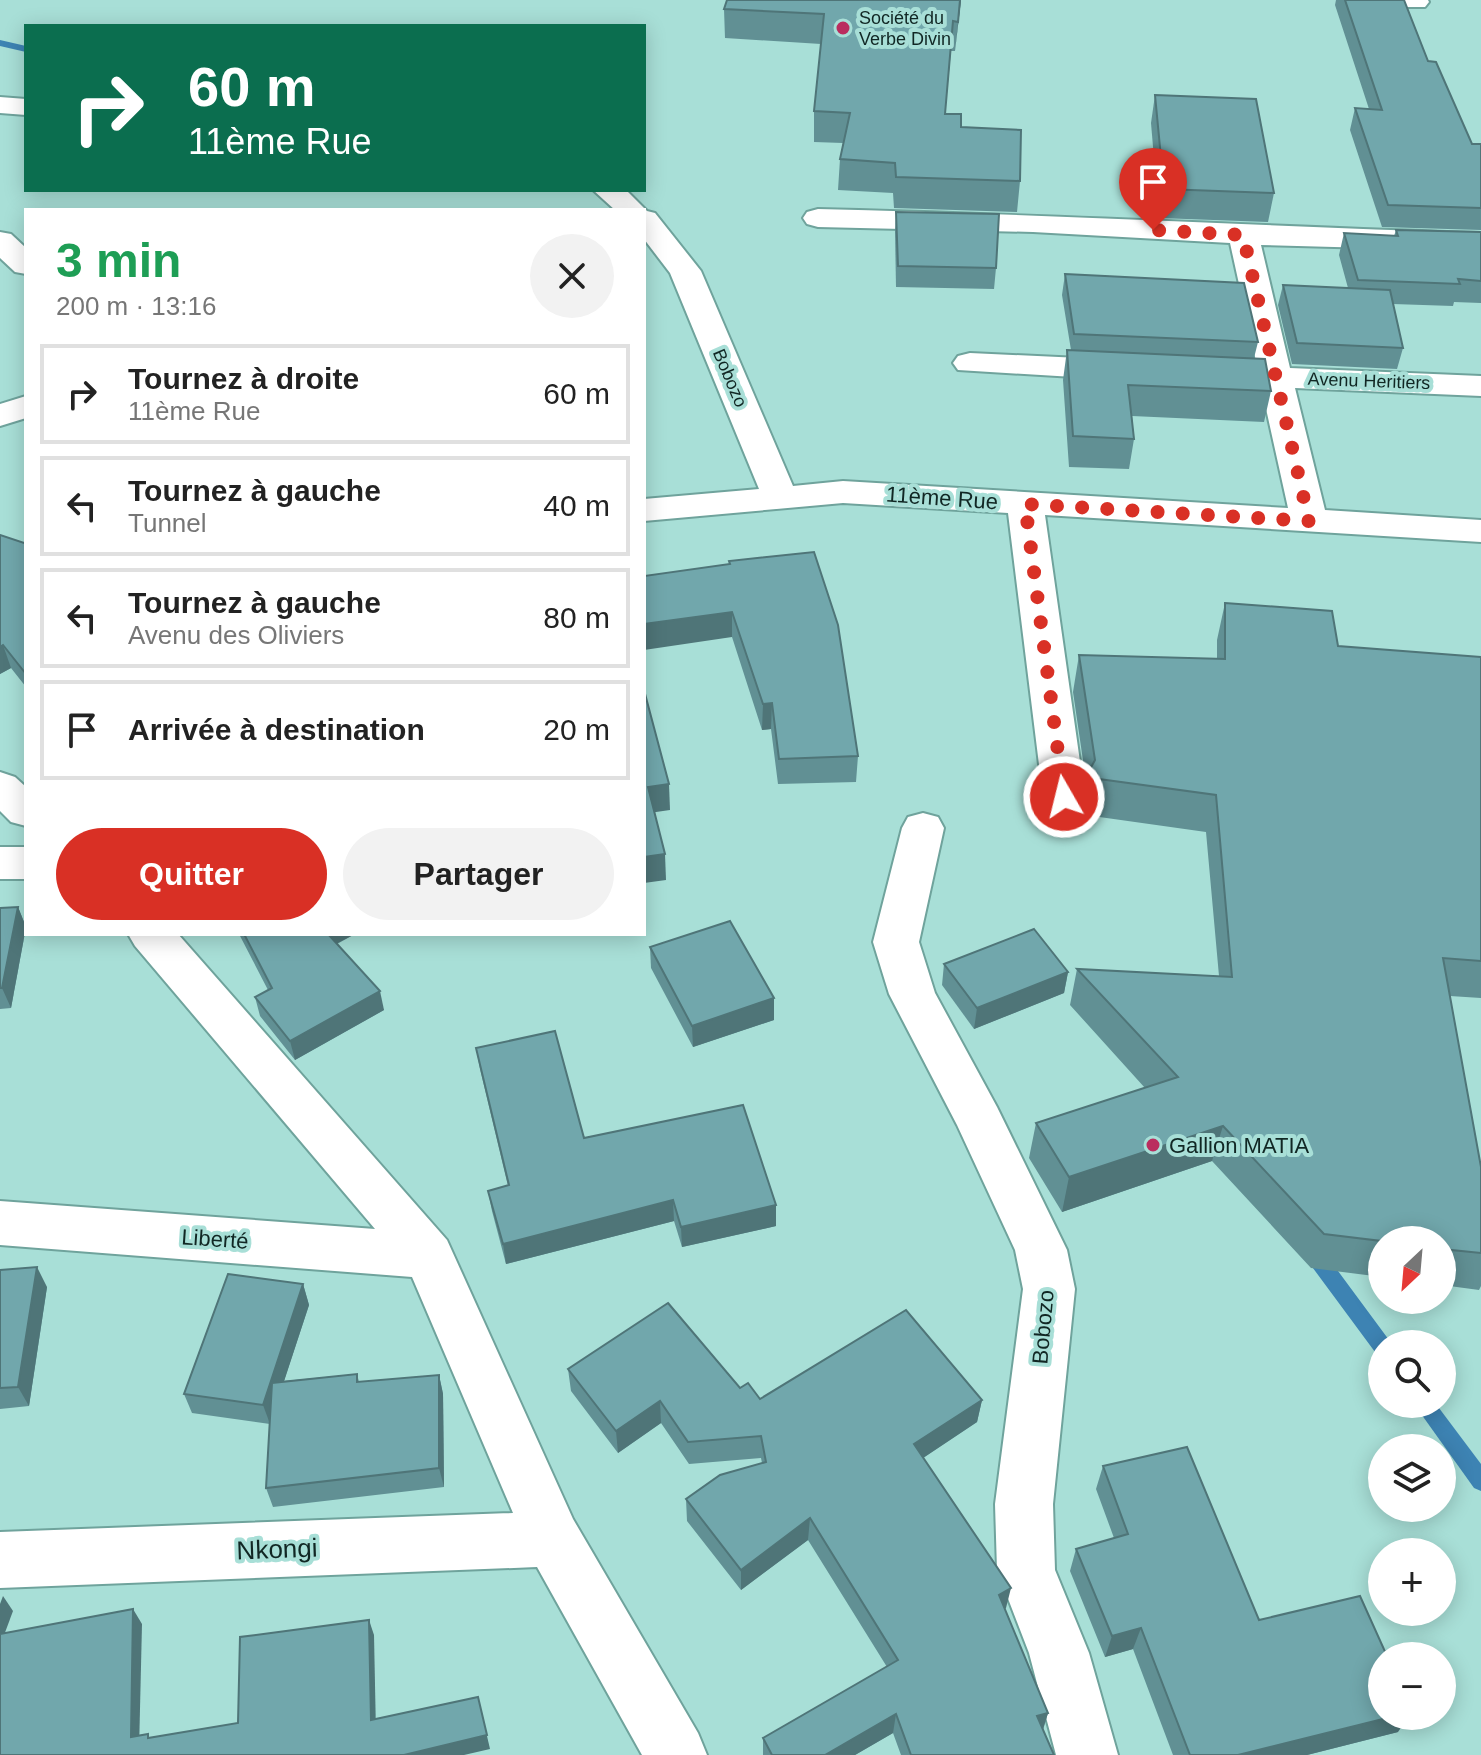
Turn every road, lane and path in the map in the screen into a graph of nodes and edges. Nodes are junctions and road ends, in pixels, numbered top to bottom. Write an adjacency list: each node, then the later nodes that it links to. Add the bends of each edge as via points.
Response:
1 (0, 105): 2 (street)
2 (24, 107)
3 (610, 192): 4 (street)
4 (630, 208)
5 (818, 218): 7 (street)
6 (646, 221): 10 (street, Bobozo)
7 (1243, 235): 9 (street); 14 (street)
8 (0, 241): 11 (street)
9 (1481, 242)
10 (678, 260): 12 (street); 18 (street, Bobozo)
11 (24, 263)
12 (646, 265)
13 (970, 363): 14 (street, Avenu Heritiers)
14 (1276, 378): 15 (street, Avenu Heritiers); 21 (street)
15 (1481, 386)
16 (24, 407): 17 (street)
17 (0, 416)
18 (780, 497): 19 (street, 11ème Rue, via 843,492); 20 (street, 11ème Rue)
19 (1025, 504): 21 (street, 11ème Rue); 24 (street)
20 (646, 510)
21 (1309, 521): 22 (street, 11ème Rue)
22 (1481, 531)
23 (0, 787): 25 (street)
24 (1064, 797)
25 (24, 809)
26 (923, 828): 35 (street, Bobozo, via 896,942 912,994 1041,1250 1049,1289 1024,1504 1026,1570 1059,1653)
27 (0, 863): 28 (street)
28 (24, 863)
29 (153, 936): 31 (street)
30 (0, 1223): 31 (street, Liberté)
31 (429, 1256): 32 (street)
32 (553, 1539): 33 (street, Nkongi); 34 (street)
33 (0, 1560)
34 (676, 1755)
35 (1087, 1755)

